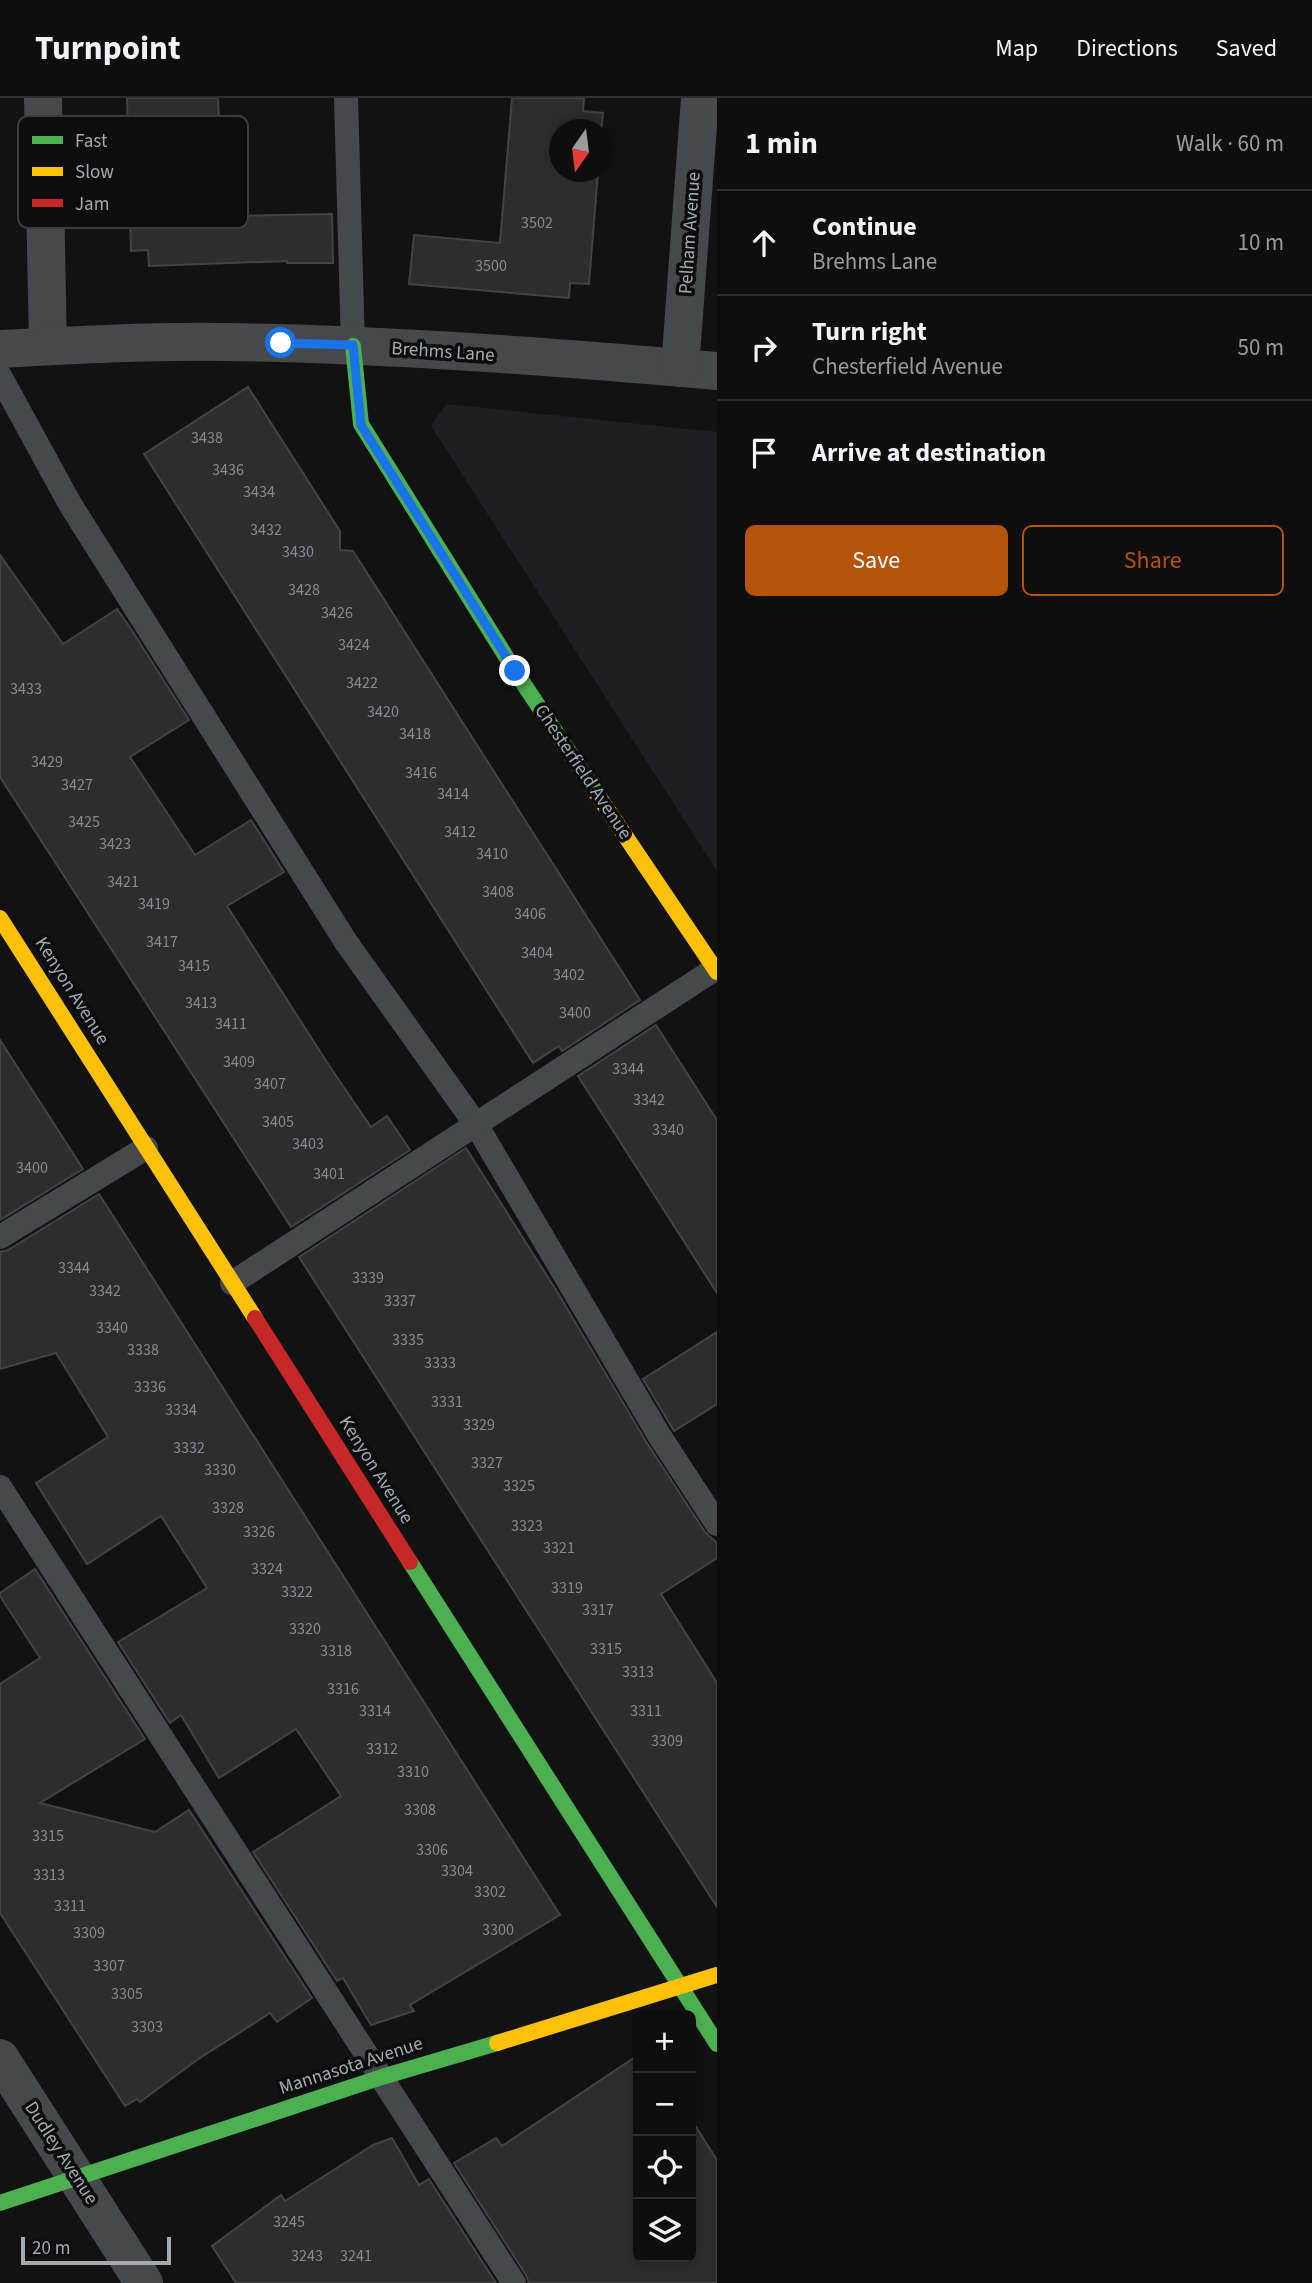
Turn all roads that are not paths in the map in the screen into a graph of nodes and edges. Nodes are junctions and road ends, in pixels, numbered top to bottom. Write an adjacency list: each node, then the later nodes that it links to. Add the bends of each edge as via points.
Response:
1 (43, 98): 4 (street)
2 (346, 98): 6 (lane)
3 (700, 98): 9 (street, Pelham Avenue)
4 (43, 116)
5 (46, 228): 7 (street)
6 (353, 345): 7 (street, Brehms Lane); 9 (street, Brehms Lane); 12 (street, Chesterfield Avenue, via 361,425 515,671)
7 (48, 346): 8 (street, Brehms Lane)
8 (0, 349)
9 (699, 370)
10 (0, 376): 13 (lane, via 70,504 346,942)
11 (0, 918): 14 (street, Kenyon Avenue)
12 (716, 970): 13 (lane)
13 (477, 1126): 16 (lane); 18 (lane, via 659,1435)
14 (146, 1148): 15 (lane); 16 (street, Kenyon Avenue)
15 (0, 1237)
16 (232, 1283): 20 (street, Kenyon Avenue)
17 (0, 1487): 23 (lane)
18 (717, 1524)
19 (717, 1975): 20 (street, Mannasota Avenue)
20 (680, 1988): 21 (street, Kenyon Avenue); 23 (street, Mannasota Avenue)
21 (717, 2044)
22 (0, 2059): 24 (street, Dudley Avenue)
23 (382, 2077): 24 (street, Mannasota Avenue); 27 (lane)
24 (78, 2178): 25 (street, Mannasota Avenue); 26 (street, Dudley Avenue)
25 (0, 2203)
26 (144, 2283)
27 (514, 2283)

